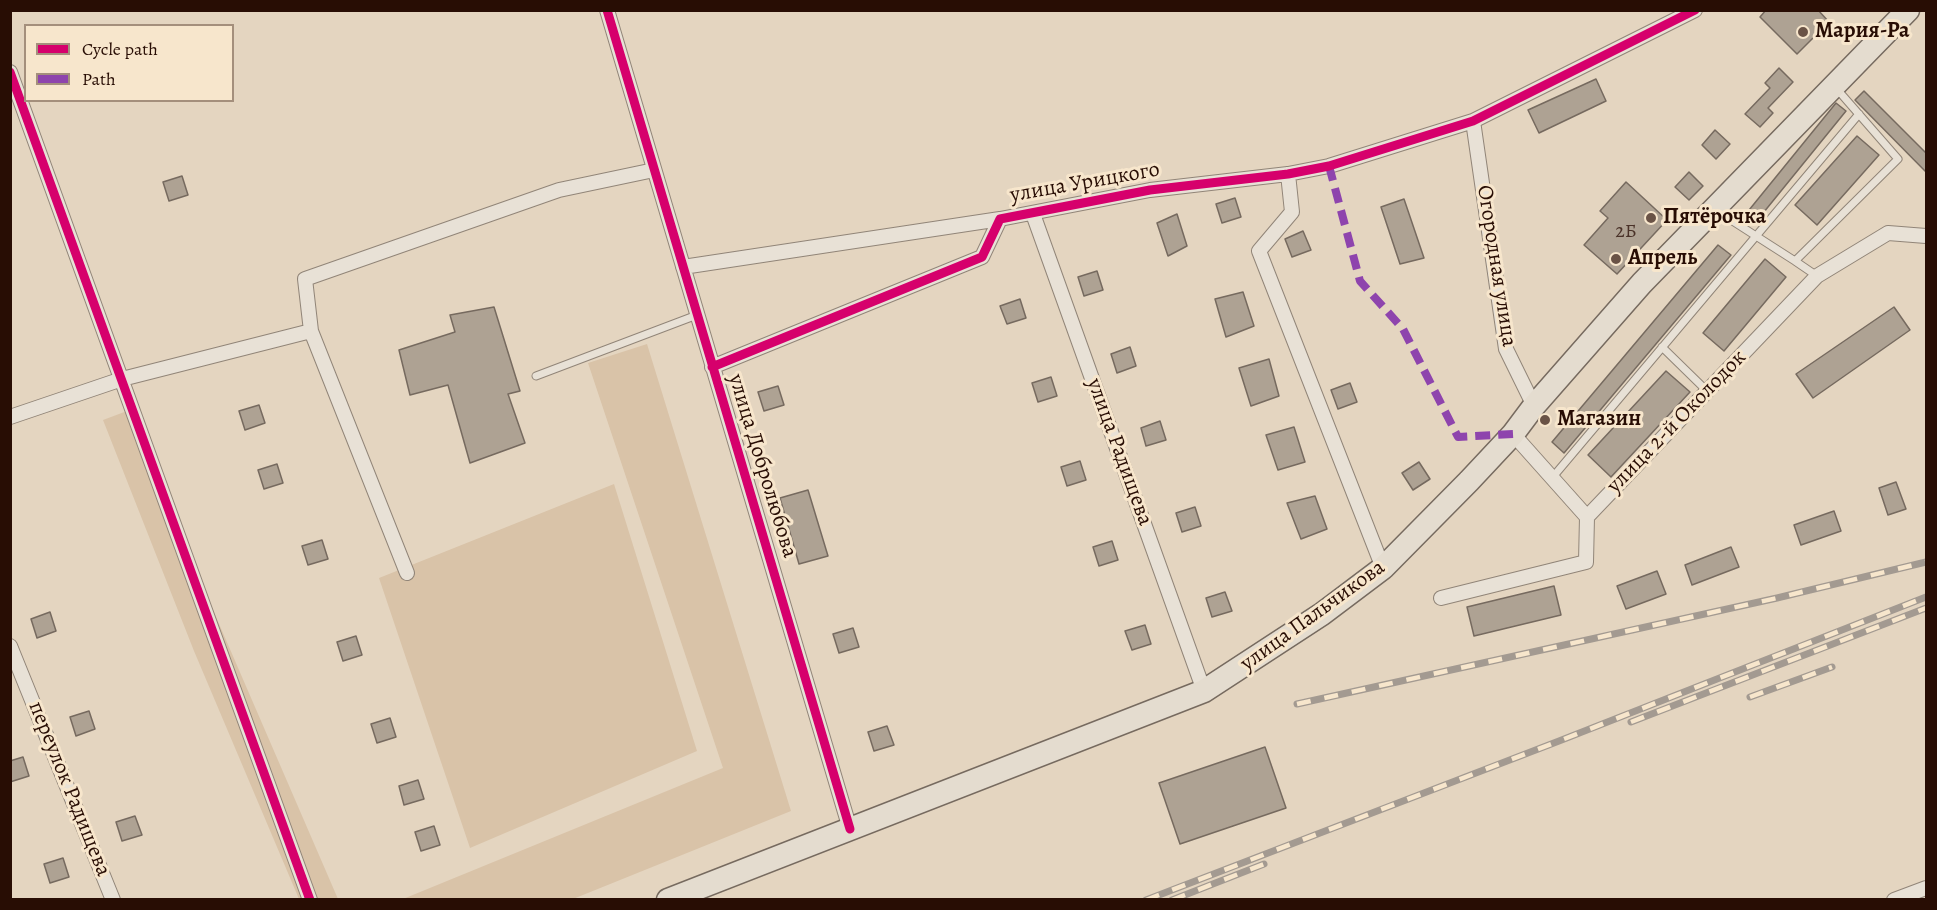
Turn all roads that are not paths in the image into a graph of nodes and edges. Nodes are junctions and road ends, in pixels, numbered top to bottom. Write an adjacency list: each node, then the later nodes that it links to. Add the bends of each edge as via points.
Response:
1 (607, 10): 8 (street, улица Добролюбова)
2 (1695, 10): 7 (street, улица Урицкого)
3 (1896, 15): 5 (main road, улица Пальчикова)
4 (10, 72): 23 (street)
5 (1834, 86): 6 (lane); 10 (main road, улица Пальчикова)
6 (1859, 114): 14 (lane); 15 (lane, via 1898,159)
7 (1473, 121): 9 (street, улица Урицкого, via 1329,166); 25 (street, Огородная улица, via 1506,349)
8 (654, 170): 16 (street, улица Добролюбова); 19 (street, via 559,190 305,279)
9 (1288, 174): 11 (street, улица Урицкого, via 1150,190); 30 (street, via 1292,212 1259,251)
10 (1714, 209): 14 (lane); 25 (main road, улица Пальчикова)
11 (1033, 214): 12 (street, улица Урицкого); 34 (street, улица Радищева)
12 (1000, 219): 16 (street); 21 (street, улица Урицкого, via 982,257)
13 (1926, 235): 17 (street, улица 2-й Околодок, via 1888,233)
14 (1756, 236): 15 (lane); 20 (lane)
15 (1795, 261): 17 (lane)
16 (683, 267): 18 (street, улица Добролюбова)
17 (1817, 276): 24 (street, улица 2-й Околодок)
18 (697, 315): 21 (street, улица Добролюбова); 22 (lane)
19 (311, 331): 23 (street); 31 (street)
20 (1662, 347): 24 (lane); 28 (lane)
21 (712, 367): 35 (street, улица Добролюбова)
22 (536, 376)
23 (122, 379): 26 (street); 38 (street)
24 (1707, 390): 29 (street, улица 2-й Околодок)
25 (1534, 406): 27 (main road, улица Пальчикова)
26 (10, 417)
27 (1513, 434): 28 (street); 30 (main road, улица Пальчикова)
28 (1552, 478): 29 (street)
29 (1587, 517): 32 (street, via 1586,562)
30 (1383, 568): 34 (main road, улица Пальчикова, via 1322,614)
31 (407, 573)
32 (1441, 598)
33 (10, 646): 37 (street, переулок Радищева)
34 (1204, 691): 35 (main road, улица Пальчикова)
35 (850, 829): 39 (main road, улица Пальчикова)
36 (1926, 888): 40 (street)
37 (113, 900)
38 (310, 900)
39 (668, 900)
40 (1894, 900)

